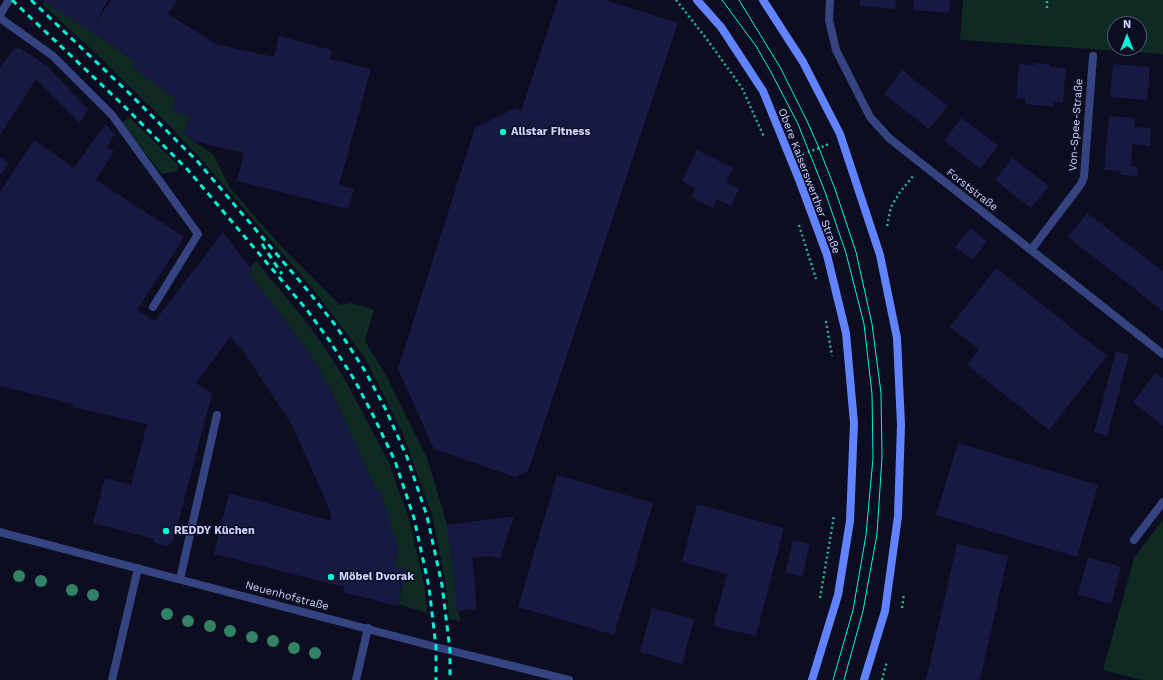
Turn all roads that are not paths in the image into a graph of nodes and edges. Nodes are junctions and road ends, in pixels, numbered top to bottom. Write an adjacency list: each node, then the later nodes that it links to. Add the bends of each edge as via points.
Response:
1 (9, 0): 5 (street)
2 (698, 0): 21 (street, Obere Kaiserswerther Straße, via 720,27 763,91 827,255 846,333 854,423 849,529 838,595)
3 (763, 0): 22 (street, via 803,62 840,134 880,255 897,338 901,425 898,516 885,611)
4 (830, 0): 8 (street, Forststraße, via 829,20 836,50 870,117 889,138)
5 (0, 15)
6 (0, 18): 9 (street, via 53,56 112,115 198,234)
7 (1093, 56): 8 (street, Von-Spee-Straße, via 1084,177)
8 (1031, 250): 10 (street, Forststraße)
9 (153, 307)
10 (1163, 354)
11 (217, 415): 16 (street)
12 (1163, 502): 14 (street)
13 (0, 532): 15 (street, Neuenhofstraße)
14 (1134, 540)
15 (138, 568): 16 (street, Neuenhofstraße); 18 (street)
16 (180, 579): 17 (street, Neuenhofstraße)
17 (368, 628): 19 (street); 20 (street, Neuenhofstraße)
18 (111, 680)
19 (356, 680)
20 (569, 680)
21 (812, 680)
22 (864, 680)

